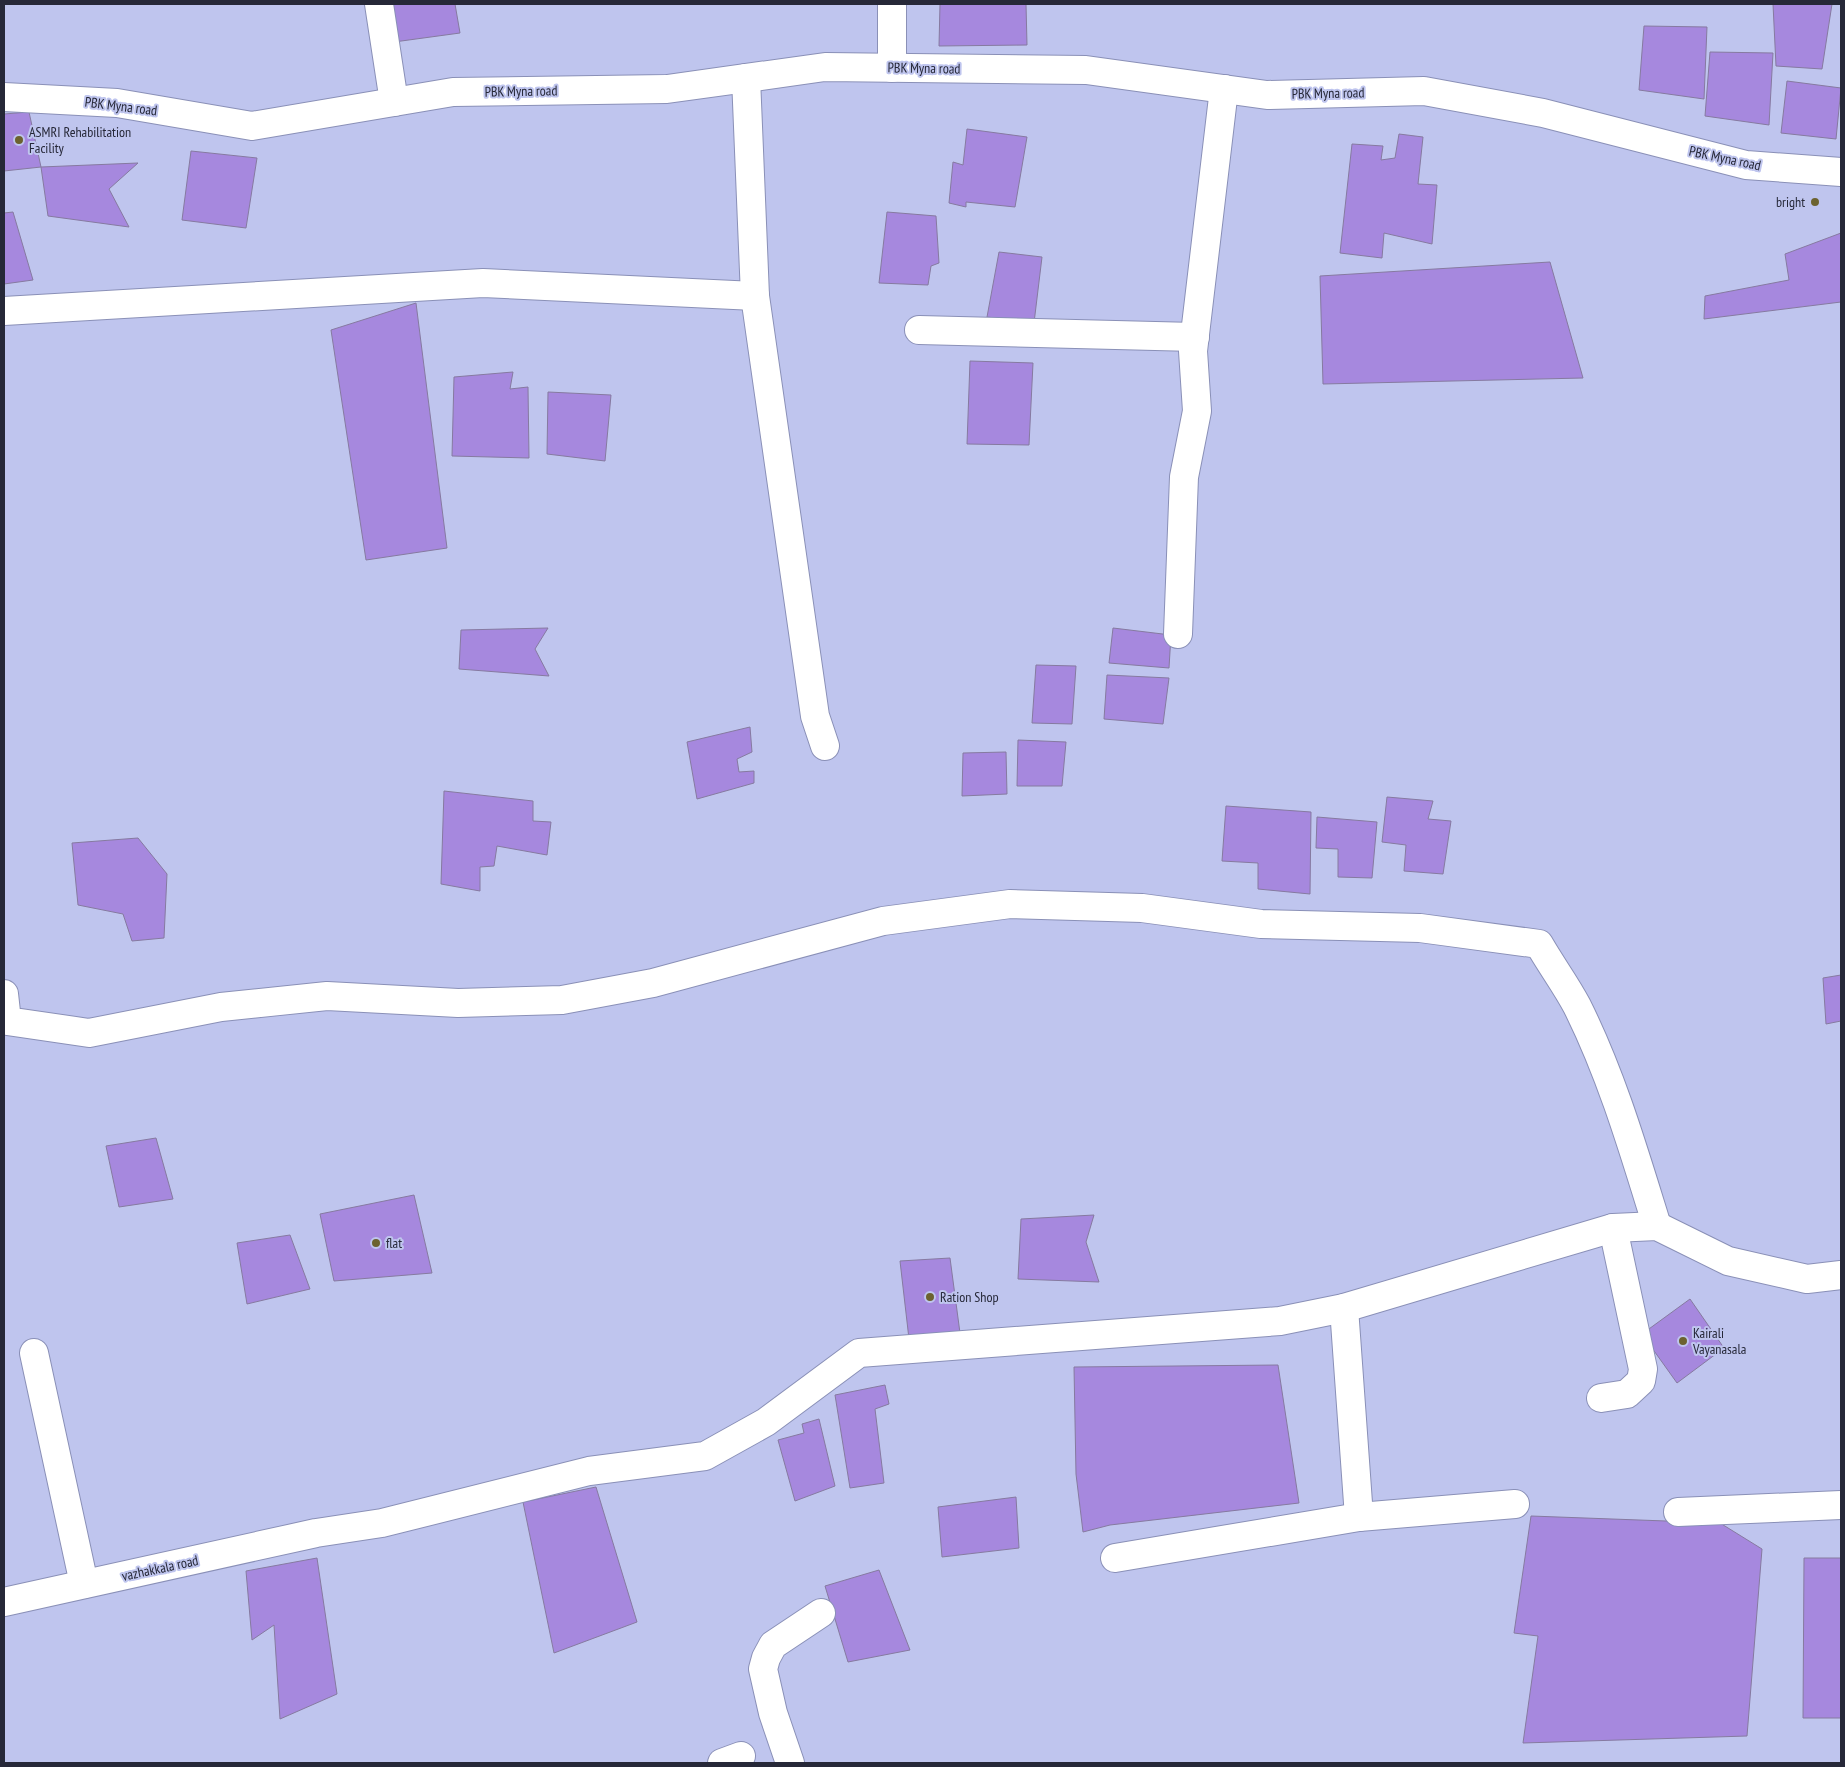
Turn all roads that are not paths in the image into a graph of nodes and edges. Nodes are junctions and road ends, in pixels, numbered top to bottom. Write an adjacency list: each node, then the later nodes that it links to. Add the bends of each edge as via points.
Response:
1 (379, 4): 7 (street)
2 (892, 4): 3 (street)
3 (892, 68): 4 (street, PBK Myna road, via 825,67); 5 (street, PBK Myna road, via 1086,70)
4 (746, 78): 7 (street, PBK Myna road, via 667,89 453,92); 9 (street)
5 (1224, 88): 8 (street, PBK Myna road, via 1267,95 1424,91 1543,113 1746,165); 12 (street)
6 (4, 97): 7 (street, PBK Myna road, via 117,103 252,126)
7 (394, 102)
8 (1841, 172)
9 (754, 296): 10 (street, via 483,283); 14 (street, via 816,716)
10 (4, 311)
11 (919, 330): 12 (street)
12 (1195, 337): 13 (street, via 1197,411 1184,477)
13 (1178, 634)
14 (825, 746)
15 (4, 994): 16 (street, via 7,1021 88,1033 221,1007 327,996 458,1003 562,1000 653,983 883,921 1010,904 1142,908 1261,924 1420,928 1539,944 1577,1006 1605,1070)
16 (1657, 1226): 17 (street, vazhakkala road); 18 (street, via 1728,1261 1807,1279)
17 (1613, 1228): 19 (street, vazhakkala road); 21 (street, via 1643,1369 1642,1381 1627,1394)
18 (1841, 1275)
19 (1344, 1308): 25 (street); 27 (street, vazhakkala road, via 1280,1321 859,1353 766,1422 705,1456 589,1471 382,1523 316,1533)
20 (34, 1353): 27 (street)
21 (1601, 1398)
22 (1515, 1504): 25 (street)
23 (1841, 1505): 24 (street)
24 (1678, 1512)
25 (1359, 1517): 26 (street)
26 (1115, 1558)
27 (84, 1584): 28 (street, vazhakkala road)
28 (4, 1602)
29 (821, 1613): 30 (street, via 774,1645 763,1669 773,1713)
30 (790, 1763)

